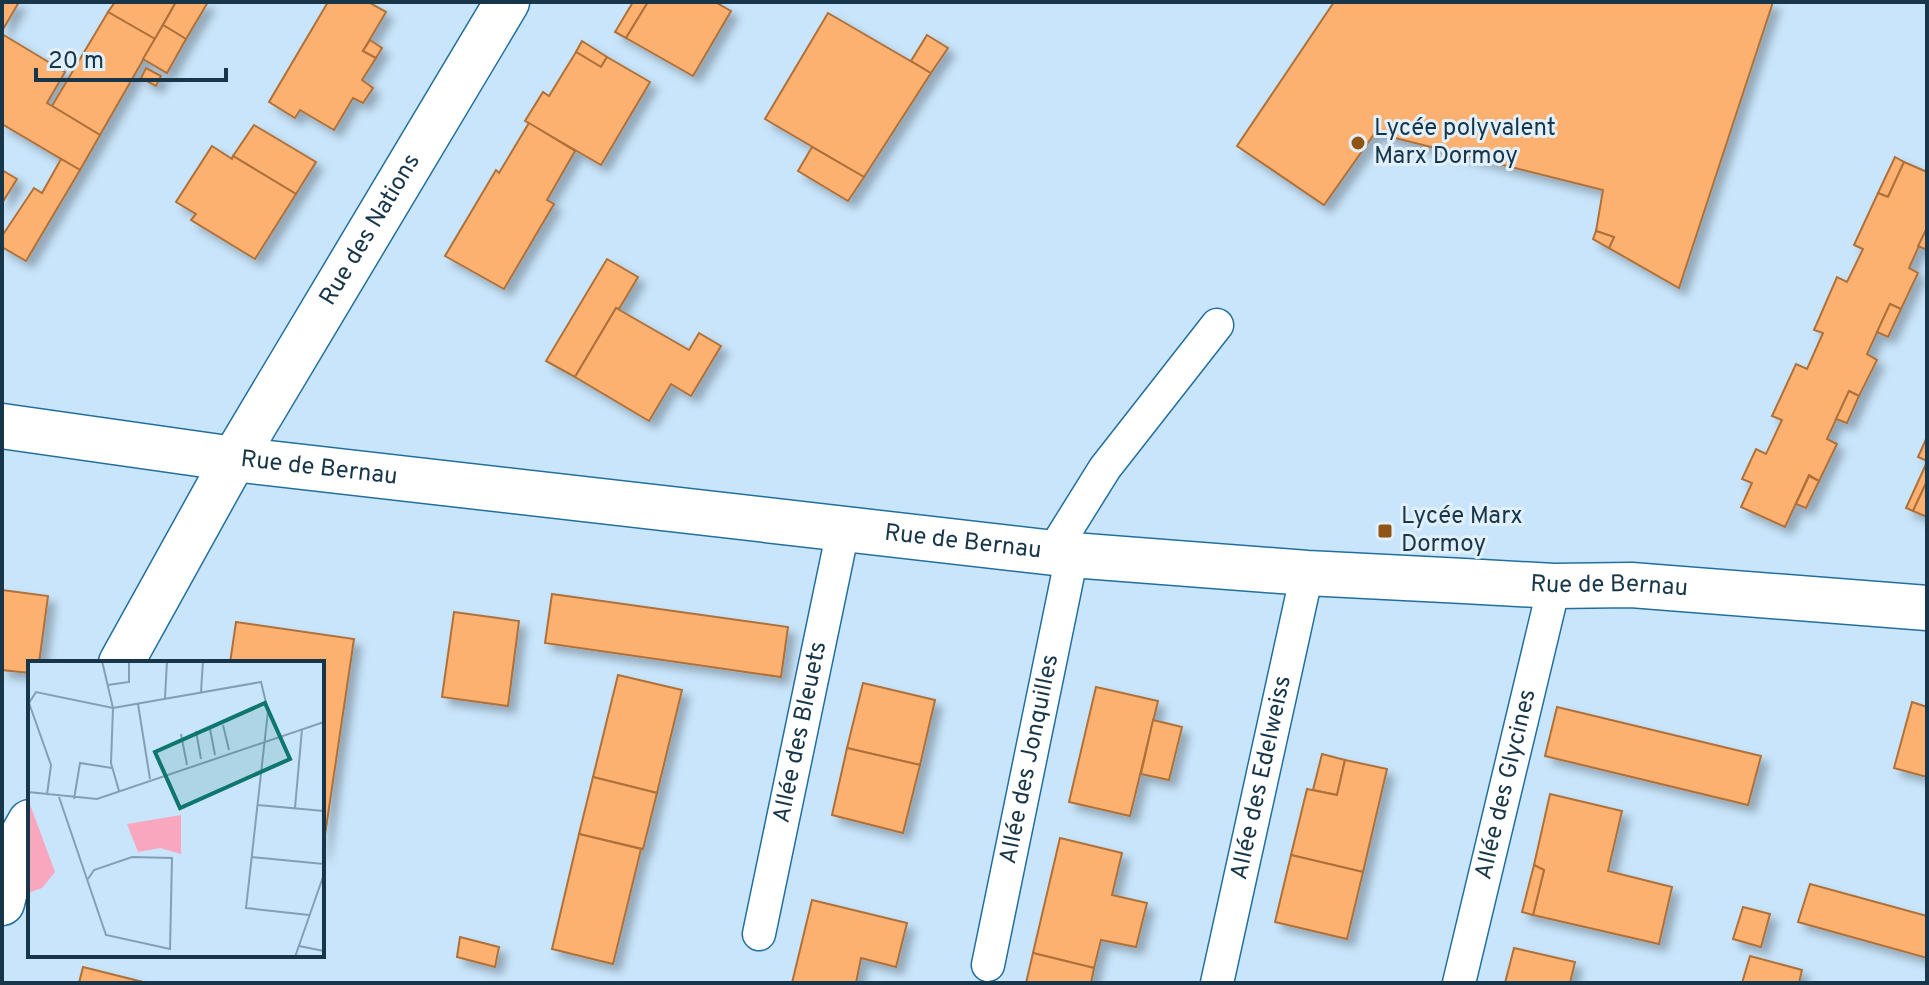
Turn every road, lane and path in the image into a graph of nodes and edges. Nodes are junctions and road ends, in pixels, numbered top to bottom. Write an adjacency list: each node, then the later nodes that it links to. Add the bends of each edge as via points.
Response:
1 (507, 2): 4 (street, Rue des Nations)
2 (1217, 325): 6 (lane, via 1105,468)
3 (2, 426): 4 (street, Rue de Bernau)
4 (234, 459): 5 (street, Rue de Bernau); 10 (street, Rue des Nations)
5 (843, 530): 6 (street, Rue de Bernau); 13 (lane, Allée des Bleuets)
6 (1062, 554): 7 (street, Rue de Bernau); 14 (lane, Allée des Jonquilles)
7 (1307, 573): 8 (street, Rue de Bernau); 15 (lane, Allée des Edelweiss)
8 (1554, 586): 9 (street, Rue de Bernau, via 1631,585); 16 (lane, Allée des Glycines)
9 (1927, 608)
10 (122, 661)
11 (28, 826): 12 (street, via 16,847)
12 (2, 903)
13 (759, 934)
14 (988, 965)
15 (1217, 983)
16 (1459, 983)

